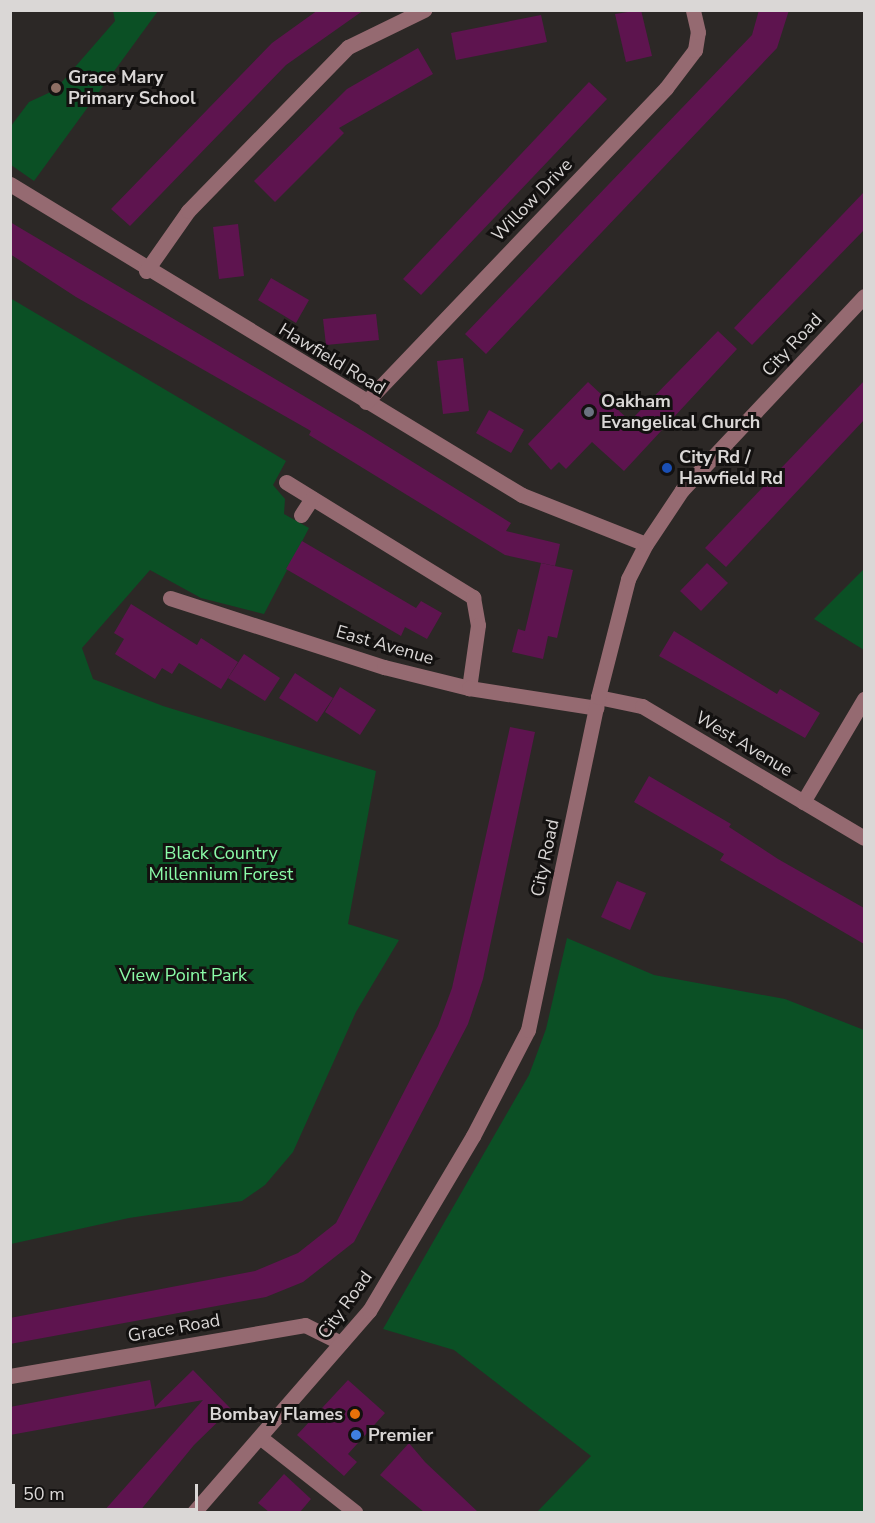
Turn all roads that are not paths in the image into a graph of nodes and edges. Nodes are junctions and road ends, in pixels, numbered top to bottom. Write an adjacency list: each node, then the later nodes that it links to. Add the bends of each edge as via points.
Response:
1 (424, 10): 4 (street, via 348,46 188,211)
2 (693, 10): 6 (street, Willow Drive, via 698,32 695,50 666,88)
3 (10, 184): 4 (street, Hawfield Road)
4 (146, 271): 6 (street, Hawfield Road)
5 (864, 296): 10 (street, City Road, via 682,490)
6 (366, 402): 10 (street, Hawfield Road, via 522,495)
7 (286, 482): 8 (street)
8 (312, 498): 9 (street); 12 (street, via 473,597 478,625)
9 (301, 515)
10 (645, 544): 14 (street, City Road, via 628,579)
11 (170, 598): 12 (street, East Avenue, via 384,667)
12 (470, 688): 14 (street, East Avenue)
13 (864, 699): 15 (street)
14 (597, 703): 15 (street, West Avenue, via 642,706); 17 (street, City Road, via 528,1030 473,1136 369,1311)
15 (803, 802): 16 (street, West Avenue)
16 (864, 838)
17 (341, 1343): 18 (street, Grace Road, via 306,1325); 19 (street, City Road)
18 (10, 1376)
19 (261, 1438): 20 (street, City Road); 21 (street)
20 (194, 1512)
21 (355, 1512)

